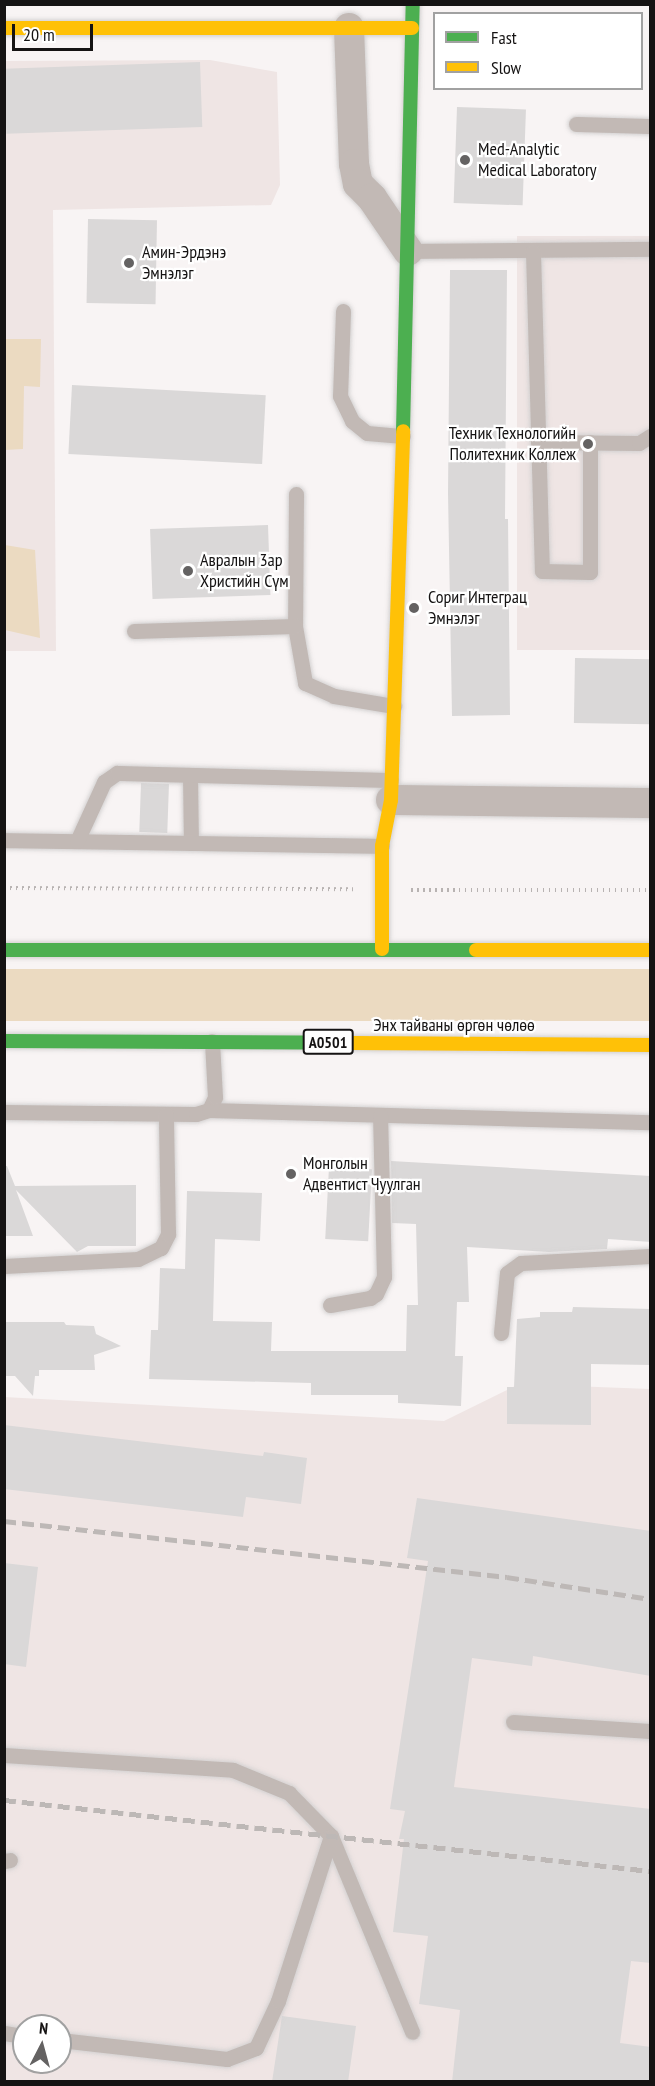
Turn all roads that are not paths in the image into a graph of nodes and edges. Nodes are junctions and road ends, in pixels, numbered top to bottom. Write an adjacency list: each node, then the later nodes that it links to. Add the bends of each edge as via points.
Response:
1 (413, 4): 4 (main road)
2 (4, 28): 3 (main road)
3 (349, 28): 4 (main road); 8 (street, via 358,184)
4 (412, 28): 8 (main road)
5 (576, 124): 6 (lane)
6 (651, 126)
7 (651, 249): 9 (lane)
8 (408, 251): 9 (lane); 11 (main road)
9 (533, 252): 13 (lane)
10 (343, 311): 11 (lane, via 340,396 352,421 367,433)
11 (403, 436): 18 (main road)
12 (651, 436): 14 (lane, via 639,443)
13 (538, 442): 14 (lane); 14 (lane, via 542,571 590,572)
14 (590, 442)
15 (296, 494): 16 (lane)
16 (295, 626): 17 (lane); 18 (lane, via 305,682 334,696)
17 (134, 631)
18 (394, 706): 20 (main road)
19 (190, 775): 20 (lane); 23 (lane, via 117,773 104,782); 24 (lane)
20 (391, 790): 21 (street); 25 (main road)
21 (651, 803)
22 (4, 840): 23 (lane)
23 (77, 841): 24 (lane)
24 (191, 843): 25 (lane)
25 (382, 846): 26 (main road)
26 (382, 949): 27 (main road); 28 (main road)
27 (4, 950)
28 (651, 950)
29 (4, 1041): 30 (main road, Энх тайваны өргөн чөлөө / A0501)
30 (212, 1041): 31 (main road, Энх тайваны өргөн чөлөө / A0501); 32 (lane, via 215,1097)
31 (651, 1045)
32 (208, 1110): 34 (lane); 35 (lane)
33 (4, 1112): 34 (lane)
34 (166, 1114): 38 (lane, via 168,1234 161,1248 138,1259)
35 (380, 1114): 36 (lane); 39 (lane, via 384,1277 370,1298)
36 (651, 1122)
37 (651, 1256): 40 (lane, via 521,1263 507,1273)
38 (4, 1266)
39 (330, 1305)
40 (501, 1333)
41 (513, 1722): 42 (lane)
42 (651, 1731)
43 (4, 1755): 44 (lane, via 233,1770 289,1793)
44 (331, 1836): 45 (lane); 46 (lane, via 278,2001 256,2048 227,2060)
45 (412, 2032)
46 (72, 2041)

